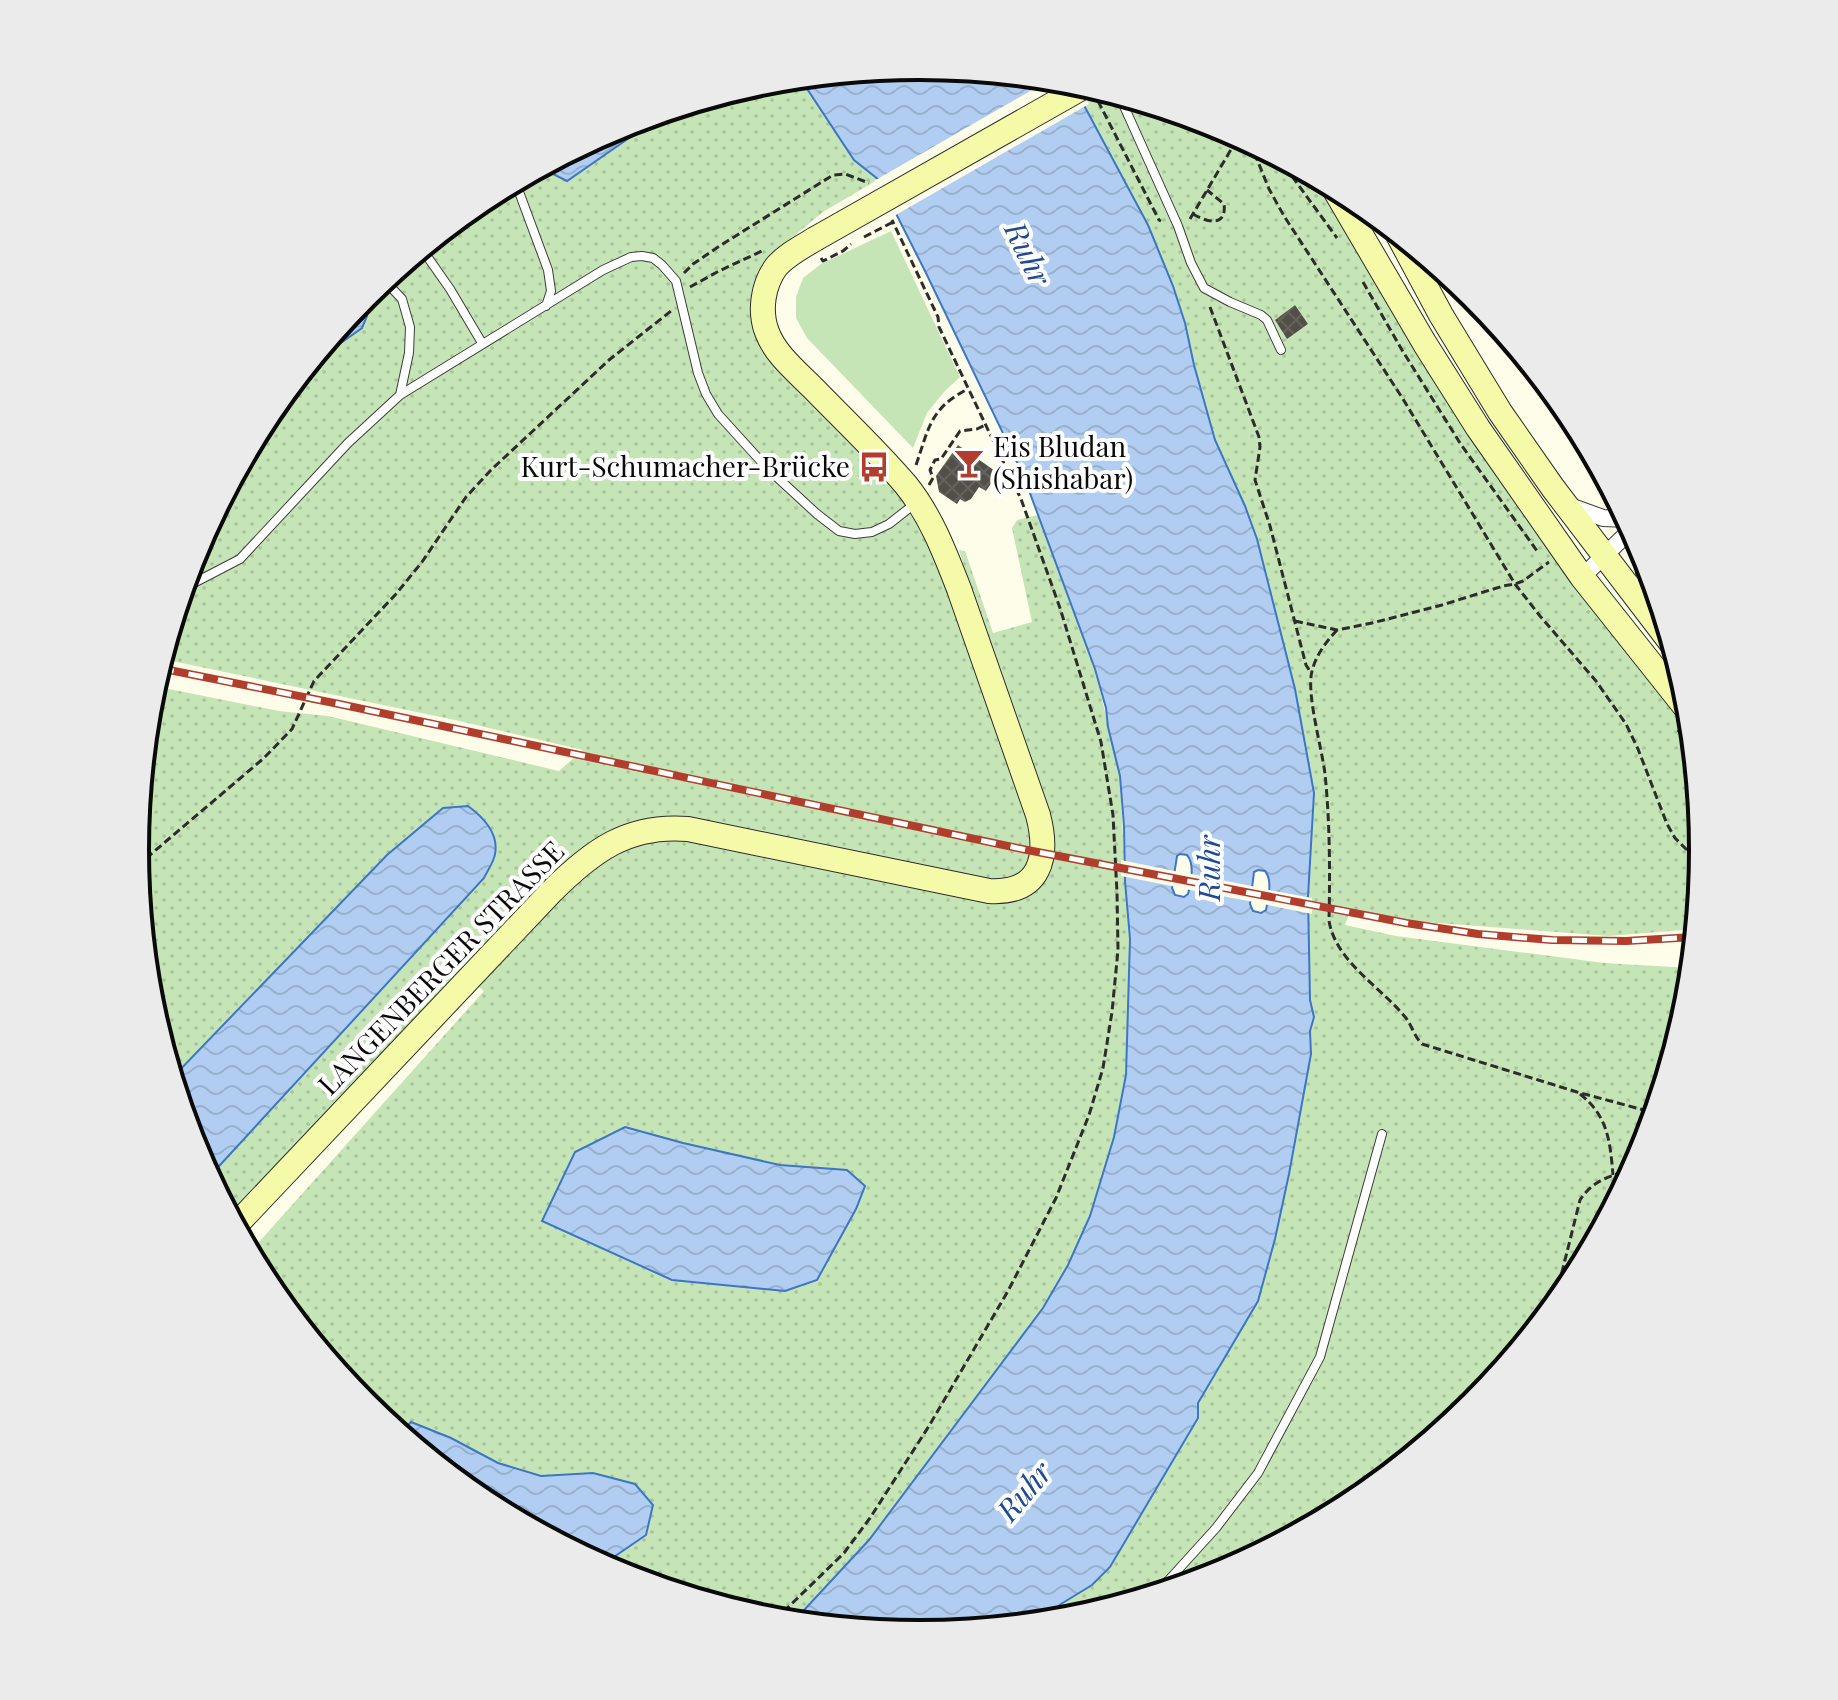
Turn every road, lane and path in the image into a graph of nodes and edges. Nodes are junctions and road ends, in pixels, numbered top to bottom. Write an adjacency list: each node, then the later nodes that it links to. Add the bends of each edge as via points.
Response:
1 (1075, 96): 14 (main road, bridge)
2 (1094, 101): 12 (path, via 1159,220)
3 (1125, 108): 12 (lane)
4 (1232, 147): 8 (path)
5 (1256, 157): 36 (path, via 1284,216)
6 (1292, 177): 13 (path)
7 (869, 183): 18 (path, via 850,175 825,179 693,264)
8 (1207, 190): 11 (path); 11 (path, via 1224,204 1223,215 1214,222)
9 (519, 192): 22 (lane, via 548,270 551,291)
10 (1346, 209): 34 (main road, via 1478,428)
11 (1193, 214): 12 (path)
12 (1180, 229): 19 (lane)
13 (1341, 243)
14 (817, 247): 25 (path, via 843,251 892,220); 29 (main road, LANGENBERGER STRASSE, via 784,259 771,276 763,300 767,332 783,357)
15 (766, 249): 21 (path, via 700,281)
16 (428, 257): 23 (lane)
17 (1410, 257): 30 (main road, via 1500,412)
18 (676, 281): 21 (lane); 22 (lane, via 653,258 631,257)
19 (1204, 288): 24 (lane, via 1261,315); 38 (path, via 1259,437 1255,480)
20 (393, 289): 26 (lane, via 402,299 410,327)
21 (681, 303): 29 (lane, via 698,373 718,414 817,514 839,531 872,532 889,524); 44 (path, via 609,360 491,470 396,594 314,681 292,729)
22 (546, 307): 23 (lane)
23 (482, 343): 26 (lane)
24 (1281, 350)
25 (969, 389): 27 (path); 29 (path, via 940,407 931,420)
26 (400, 395): 35 (lane, via 240,559)
27 (985, 425): 28 (path, via 960,431); 53 (path, via 1021,499 1060,608 1109,780 1118,950 1103,1068 1056,1198 1008,1291 870,1518 844,1553)
28 (935, 460)
29 (913, 494): 50 (main road, LANGENBERGER STRASSE, via 959,589 1038,815 1044,849 1034,875 1015,888 989,891 688,829 661,828 623,838 583,862 551,892)
30 (1565, 505): 31 (street); 33 (main road)
31 (1614, 518)
32 (1623, 539): 33 (street)
33 (1605, 557): 34 (street); 39 (main road)
34 (1582, 577): 42 (main road)
35 (198, 581)
36 (1515, 584): 40 (path); 43 (path, via 1626,724 1662,812 1675,838)
37 (1650, 608): 39 (street)
38 (1295, 621): 40 (path); 41 (path)
39 (1653, 621)
40 (1337, 630): 41 (path)
41 (1311, 673): 45 (path, via 1327,803 1329,921 1337,945 1407,1019 1422,1044)
42 (1672, 690)
43 (1689, 850)
44 (149, 856)
45 (1577, 1092): 46 (path); 49 (path, via 1602,1120)
46 (1643, 1110)
47 (1382, 1134): 52 (lane, via 1320,1357 1258,1473)
48 (1617, 1174): 49 (path)
49 (1613, 1175): 51 (path, via 1594,1183 1580,1200)
50 (243, 1218)
51 (1561, 1274)
52 (1171, 1577)
53 (787, 1608)

